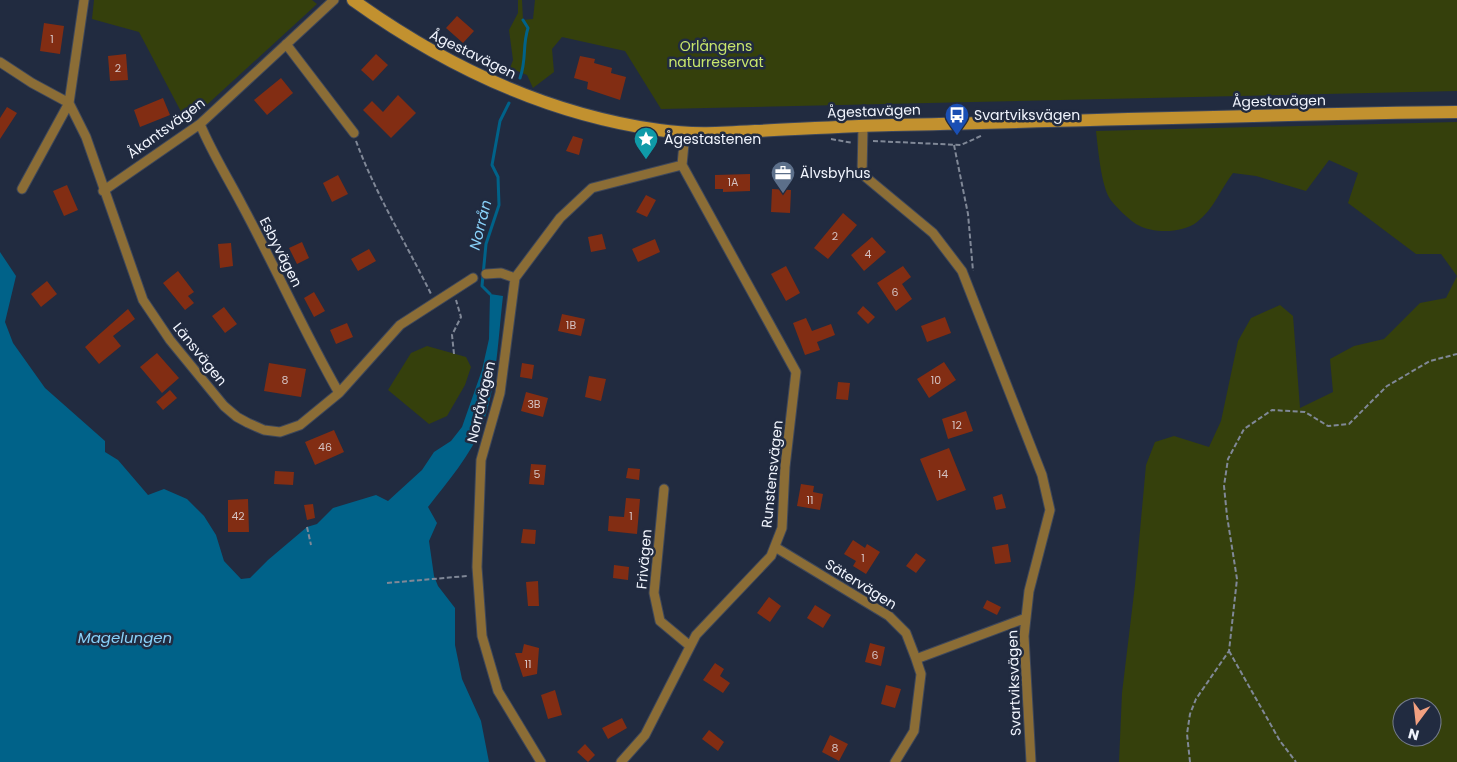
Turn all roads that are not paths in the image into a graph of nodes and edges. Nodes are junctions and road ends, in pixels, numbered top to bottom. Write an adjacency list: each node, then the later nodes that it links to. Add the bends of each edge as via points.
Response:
1 (84, 0): 6 (street)
2 (334, 0): 4 (street, Åkantsvägen)
3 (353, 0): 11 (main road, Ågestavägen, via 454,65 507,89 562,109)
4 (286, 44): 8 (street, Åkantsvägen); 10 (street)
5 (0, 62): 6 (street)
6 (69, 103): 13 (street); 14 (street, Länsvägen, via 86,138)
7 (1457, 112): 9 (main road, Ågestavägen)
8 (200, 124): 14 (street, Åkantsvägen); 18 (street, Esbyvägen, via 313,350)
9 (863, 126): 11 (main road, Ågestavägen); 21 (street, Svartviksvägen, via 862,174 933,233 962,271 1042,474 1050,510 1029,590)
10 (354, 133)
11 (685, 134): 12 (street)
12 (682, 165): 17 (street, Norråvägen, via 592,188 560,218); 20 (street, Runstensvägen, via 796,372 782,528)
13 (22, 189)
14 (103, 191): 18 (street, Länsvägen, via 148,310 224,406 237,417 264,430 280,432 300,425)
15 (486, 274): 17 (street, via 500,273)
16 (473, 278): 18 (street, Länsvägen, via 400,325)
17 (515, 278): 24 (street, Norråvägen, via 500,393 481,460 477,567 482,636 498,691)
18 (339, 393)
19 (664, 489): 22 (street, Frivägen, via 654,593 660,621)
20 (775, 547): 22 (street, Runstensvägen, via 771,556 696,635); 23 (street, Sätervägen, via 889,616 906,633)
21 (1026, 618): 23 (street); 27 (street, Svartviksvägen, via 1026,689)
22 (690, 646): 25 (street, Runstensvägen, via 645,735)
23 (916, 659): 26 (street, Sätervägen, via 921,674 914,731)
24 (541, 762)
25 (621, 762)
26 (895, 762)
27 (1032, 762)

